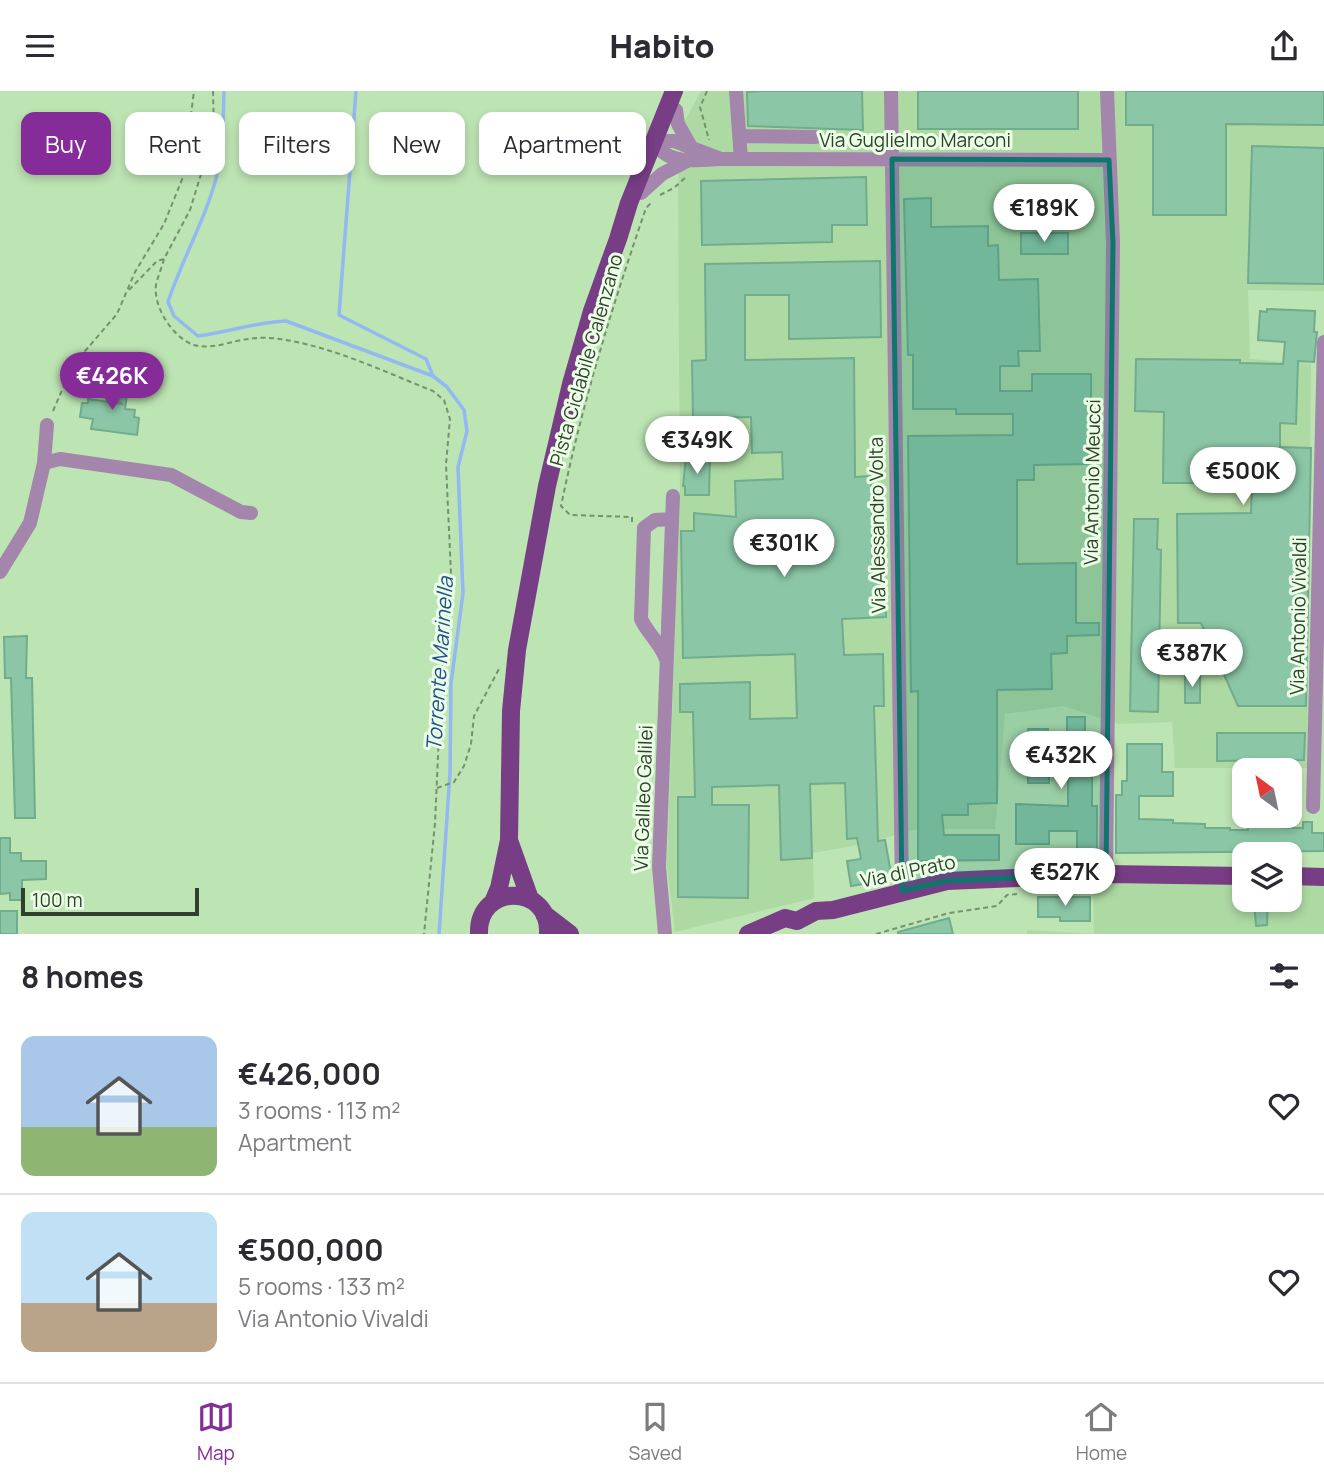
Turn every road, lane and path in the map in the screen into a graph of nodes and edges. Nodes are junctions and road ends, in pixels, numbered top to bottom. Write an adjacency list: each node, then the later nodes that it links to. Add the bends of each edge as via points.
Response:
1 (194, 91): 21 (path, via 183,177)
2 (213, 91): 20 (path, via 214,132 190,210)
3 (674, 91): 12 (main road)
4 (684, 91): 9 (main road)
5 (706, 91): 13 (path, via 700,107)
6 (736, 91): 10 (street)
7 (891, 91): 15 (street, Via Alessandro Volta)
8 (1107, 91): 17 (street, Via Antonio Meucci)
9 (676, 110): 12 (main road); 16 (street)
10 (739, 136): 11 (street); 14 (street)
11 (816, 137)
12 (659, 144): 16 (street, Via Guglielmo Marconi); 18 (main road); 19 (main road, via 629,202)
13 (708, 146)
14 (741, 159): 15 (street, Via Guglielmo Marconi); 16 (street, Via Guglielmo Marconi)
15 (891, 159): 17 (street, Via Guglielmo Marconi); 42 (street, Via Alessandro Volta)
16 (689, 160): 18 (street); 29 (path, Pista Ciclabile Calenzano, via 674,188 646,208 604,331 561,506 570,515 632,517)
17 (1109, 160): 38 (street, Via Antonio Meucci, via 1114,243)
18 (641, 193): 19 (main road)
19 (618, 239): 37 (main road, via 574,372 547,486 517,650)
20 (164, 259): 21 (path); 35 (path, via 156,288 165,320 178,336 195,345 271,337 304,343 433,391 444,400 450,419 446,464 451,574)
21 (129, 291): 23 (path, via 117,314 73,365)
22 (1324, 342): 27 (street, Via Antonio Vivaldi)
23 (47, 425): 24 (street)
24 (44, 463): 26 (street, via 60,459 171,475); 30 (street, via 30,523)
25 (673, 496): 28 (street, Via Galileo Galilei)
26 (251, 513)
27 (1322, 513): 36 (street, Via Antonio Vivaldi)
28 (673, 519): 31 (street, Via Galileo Galilei); 32 (street, via 655,520 644,528 641,619)
29 (632, 530)
30 (0, 572)
31 (669, 625): 32 (street, via 662,632); 33 (street, Via Galileo Galilei)
32 (650, 632): 33 (street)
33 (668, 664): 55 (street, Via Galileo Galilei, via 659,867)
34 (500, 667): 35 (path, via 474,716 464,766 454,782)
35 (436, 788): 50 (path)
36 (1313, 807)
37 (509, 840): 44 (main road); 45 (main road, via 499,888)
38 (1106, 874): 39 (main road, Via di Prato); 42 (main road, Via di Prato, via 947,881)
39 (1232, 876)
40 (1302, 876): 41 (main road)
41 (1324, 877)
42 (902, 891): 49 (main road, Via di Prato, via 816,911)
43 (1024, 892): 47 (path, via 1007,895 997,906)
44 (530, 899): 45 (main road, via 507,896); 46 (main road)
45 (488, 908): 51 (main road); 52 (main road)
46 (544, 914): 53 (main road); 54 (main road)
47 (898, 927): 57 (path); 58 (path)
48 (778, 928): 49 (main road, Via di Prato, via 789,918); 56 (main road, Via di Prato)
49 (800, 928)
50 (424, 934)
51 (468, 934)
52 (479, 934)
53 (548, 934)
54 (570, 934)
55 (665, 934)
56 (748, 934)
57 (876, 934)
58 (899, 934)

